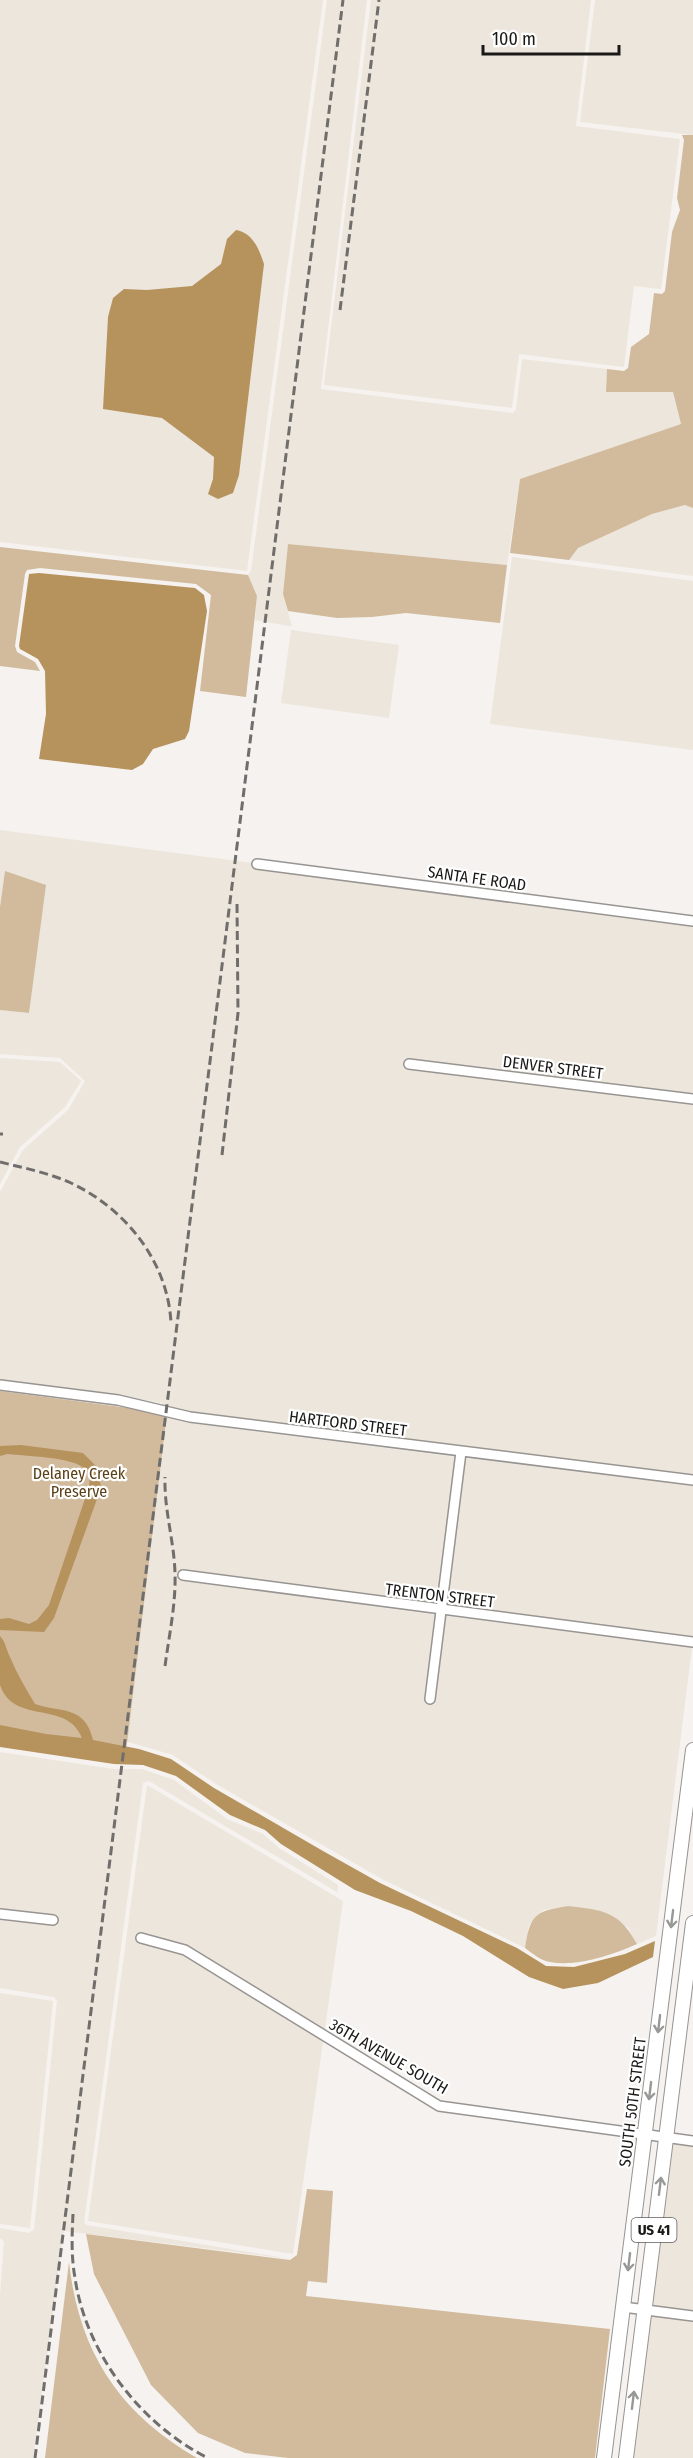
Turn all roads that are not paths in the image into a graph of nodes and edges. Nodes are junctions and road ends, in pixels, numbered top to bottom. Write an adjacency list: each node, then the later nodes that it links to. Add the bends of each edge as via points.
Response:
1 (257, 864): 2 (street, SANTA FE ROAD)
2 (693, 921)
3 (408, 1064): 4 (street, DENVER STREET)
4 (693, 1099)
5 (0, 1385): 6 (street, HARTFORD STREET, via 118,1400 189,1417)
6 (461, 1452): 7 (street, HARTFORD STREET); 9 (street)
7 (693, 1480)
8 (183, 1575): 9 (street, TRENTON STREET)
9 (442, 1611): 10 (street, TRENTON STREET); 11 (street)
10 (693, 1642)
11 (430, 1699)
12 (693, 1750): 13 (main road, SOUTH 50TH STREET / US 41)
13 (690, 1793): 18 (main road, SOUTH 50TH STREET / US 41, one-way to 18)
14 (0, 1914): 15 (street)
15 (53, 1920)
16 (693, 1923): 19 (main road, US 41)
17 (141, 1938): 20 (street, 36TH AVENUE SOUTH, via 185,1950 439,2106)
18 (666, 1964): 19 (street); 20 (main road, SOUTH 50TH STREET / US 41, one-way to 20)
19 (690, 1967): 21 (main road, US 41)
20 (645, 2135): 21 (street, 36TH AVENUE SOUTH); 23 (main road, SOUTH 50TH STREET / US 41, one-way to 23)
21 (666, 2138): 22 (street, 36TH AVENUE SOUTH); 24 (main road, US 41, one-way to 21)
22 (693, 2141)
23 (623, 2307): 24 (street); 26 (main road, SOUTH 50TH STREET / US 41)
24 (644, 2310): 25 (street); 27 (main road, US 41, one-way to 24)
25 (693, 2316)
26 (604, 2458)
27 (626, 2458)

